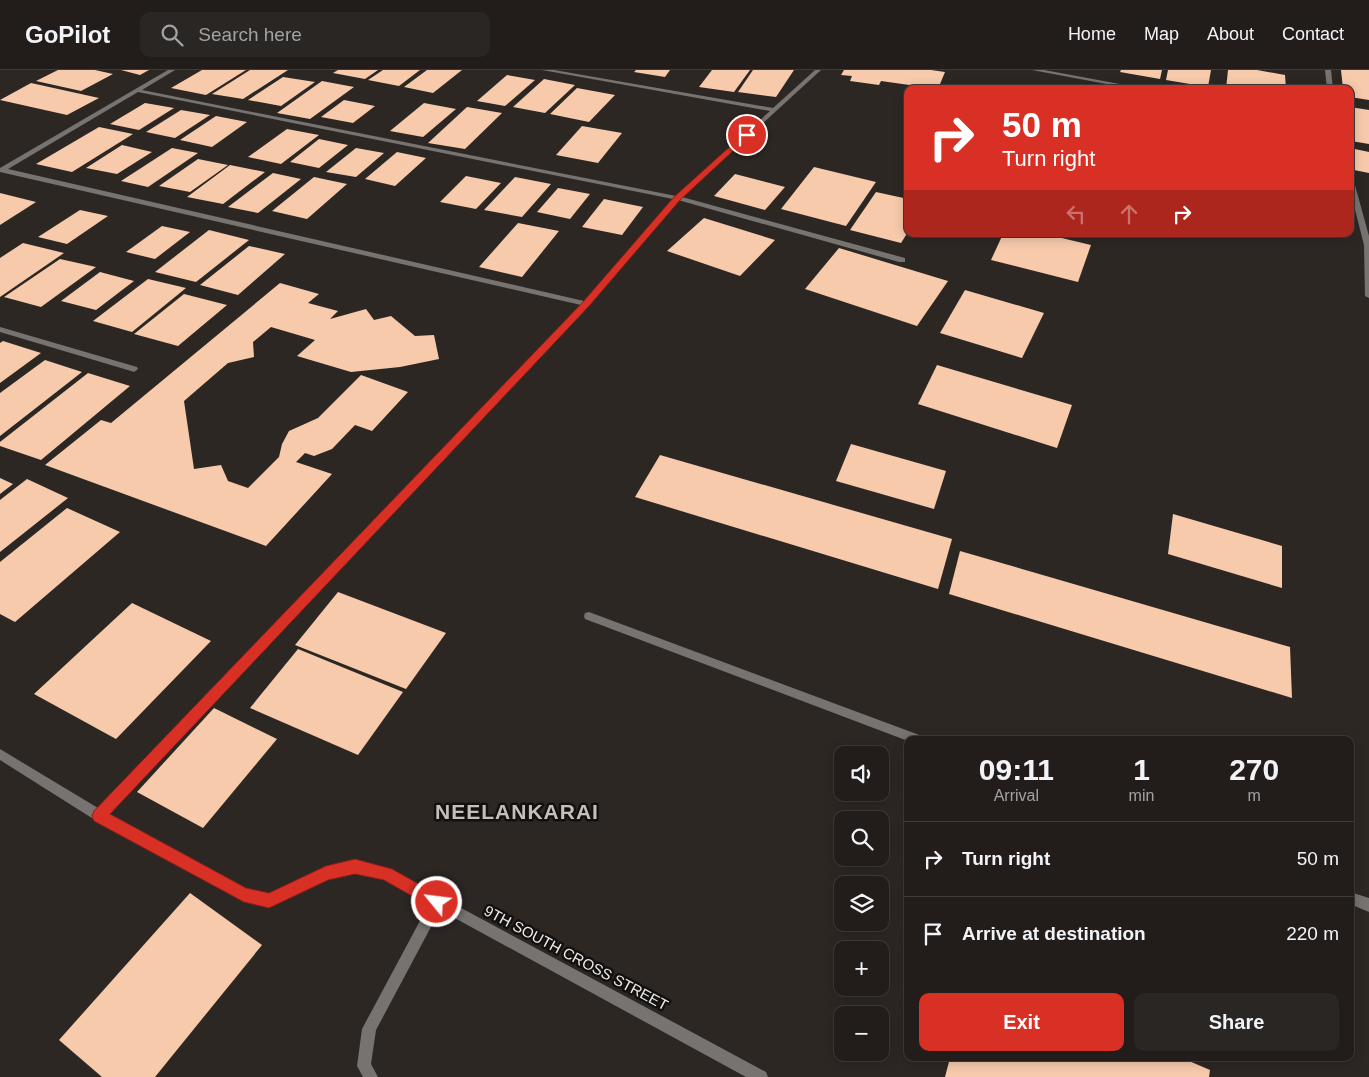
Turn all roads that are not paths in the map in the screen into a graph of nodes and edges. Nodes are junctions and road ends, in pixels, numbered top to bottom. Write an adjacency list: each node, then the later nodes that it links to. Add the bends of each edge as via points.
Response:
1 (172, 70): 8 (street)
2 (545, 70): 9 (street)
3 (818, 70): 9 (street)
4 (1035, 70): 6 (street)
5 (1328, 70): 7 (street)
6 (1121, 85)
7 (1330, 85)
8 (136, 90): 10 (street); 12 (street)
9 (775, 110): 12 (street)
10 (1, 170): 15 (street)
11 (1354, 193): 14 (street, via 1368,245)
12 (677, 198): 13 (street); 15 (street)
13 (902, 260)
14 (1369, 296)
15 (586, 304): 21 (street)
16 (0, 329): 17 (street)
17 (134, 369)
18 (590, 616): 19 (street)
19 (907, 736)
20 (0, 754): 21 (street, 9TH SOUTH CROSS STREET)
21 (99, 816): 23 (street, 9TH SOUTH CROSS STREET, via 244,895 269,900 326,873 355,867 387,874)
22 (1354, 899): 24 (street)
23 (437, 902): 25 (street, via 369,1029 364,1066); 26 (street, 9TH SOUTH CROSS STREET)
24 (1369, 905)
25 (371, 1077)
26 (761, 1077)

